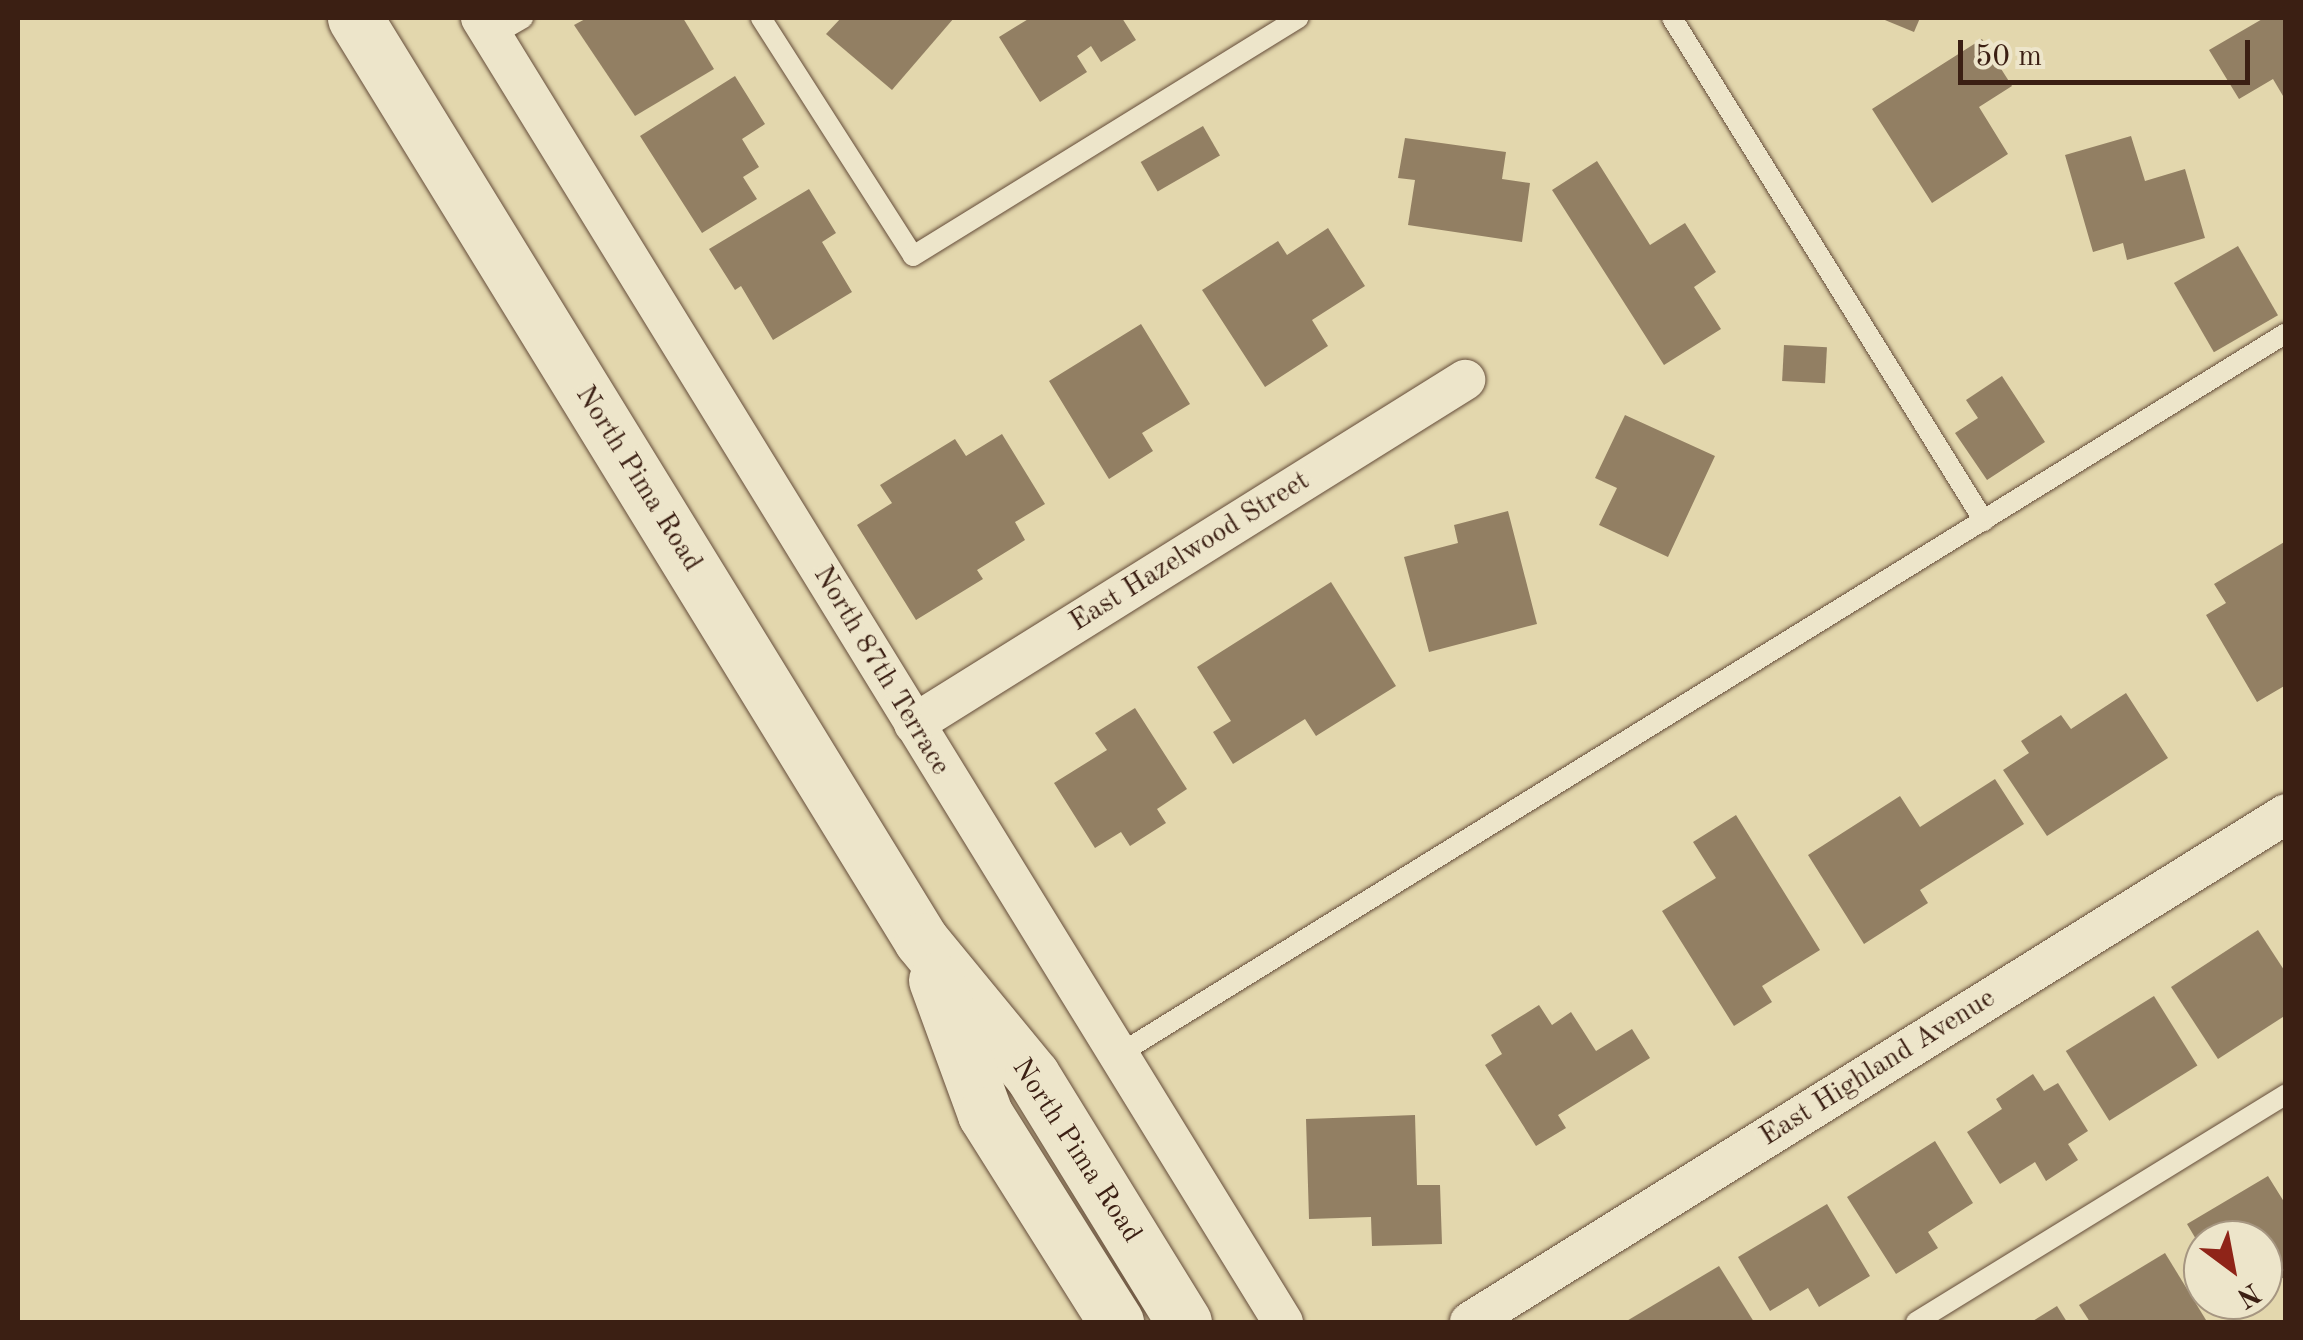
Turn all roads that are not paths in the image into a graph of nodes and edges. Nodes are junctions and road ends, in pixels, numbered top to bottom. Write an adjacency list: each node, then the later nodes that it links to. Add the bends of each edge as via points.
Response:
1 (355, 18): 11 (main road, North Pima Road)
2 (762, 18): 3 (lane, via 913,256)
3 (1299, 18)
4 (1672, 18): 8 (lane)
5 (499, 24): 9 (street, North 87th Terrace)
6 (2286, 334): 8 (lane)
7 (1465, 380): 9 (street, East Hazelwood Street)
8 (1984, 520): 12 (lane)
9 (914, 724): 12 (street, North 87th Terrace)
10 (2286, 814): 17 (street, East Highland Avenue)
11 (921, 940): 14 (main road, North Pima Road, via 986,1114); 15 (main road, North Pima Road, via 1032,1075)
12 (1116, 1056): 16 (street, North 87th Terrace)
13 (2286, 1094): 18 (lane)
14 (1116, 1322)
15 (1184, 1322)
16 (1284, 1322)
17 (1470, 1322)
18 (1916, 1322)

